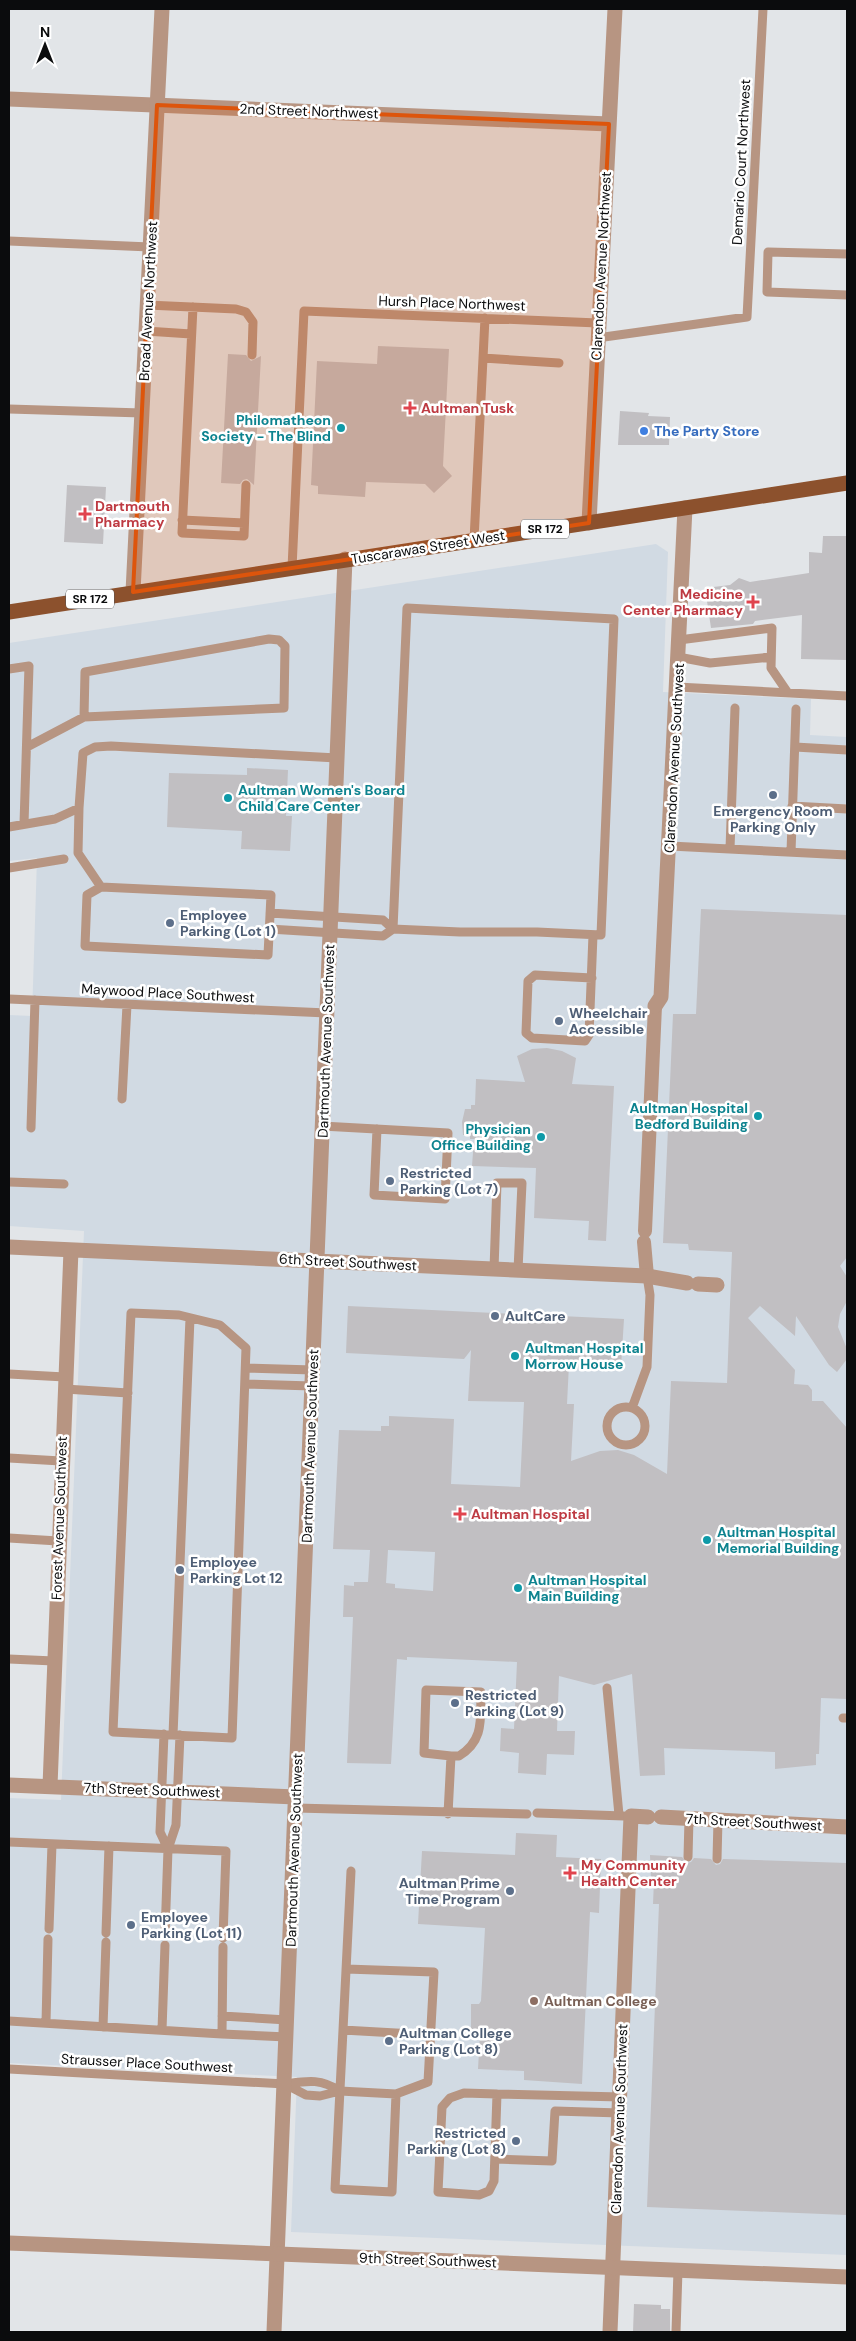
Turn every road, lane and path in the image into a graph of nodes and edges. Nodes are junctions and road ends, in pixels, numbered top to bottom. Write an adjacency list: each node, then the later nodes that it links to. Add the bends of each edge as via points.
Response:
1 (162, 9): 5 (street, Broad Avenue Northwest)
2 (615, 9): 6 (street, Clarendon Avenue Northwest)
3 (764, 9): 13 (lane, Demario Court Northwest)
4 (9, 100): 5 (street, 2nd Street Northwest)
5 (157, 105): 6 (street, 2nd Street Northwest); 8 (street, Broad Avenue Northwest)
6 (609, 124): 15 (street, Clarendon Avenue Northwest)
7 (9, 240): 8 (lane)
8 (150, 247): 11 (street, Broad Avenue Northwest)
9 (847, 254): 10 (lane, via 768,252 767,292)
10 (847, 295)
11 (147, 305): 12 (lane); 16 (street, Broad Avenue Northwest)
12 (192, 307): 17 (lane); 18 (lane, via 240,309 249,314 253,325)
13 (747, 317): 15 (lane, Hursh Place Northwest)
14 (485, 318): 15 (lane, Hursh Place Northwest); 19 (lane); 31 (lane, Hursh Place Northwest, via 304,311)
15 (598, 331): 27 (street, Clarendon Avenue Northwest)
16 (146, 332): 17 (lane); 22 (street, Broad Avenue Northwest)
17 (191, 334): 26 (lane)
18 (252, 355)
19 (483, 358): 20 (lane); 29 (lane)
20 (559, 363)
21 (9, 408): 22 (lane)
22 (142, 413): 32 (street, Broad Avenue Northwest)
23 (847, 483): 25 (main road, Tuscarawas Street West / SR 172)
24 (246, 485): 28 (lane)
25 (685, 508): 27 (main road, Tuscarawas Street West / SR 172); 34 (street, Clarendon Avenue Southwest)
26 (182, 520): 28 (lane); 28 (lane, via 182,533 244,536)
27 (589, 522): 29 (main road, Tuscarawas Street West / SR 172)
28 (244, 523)
29 (474, 540): 30 (main road, Tuscarawas Street West / SR 172)
30 (345, 559): 31 (main road, Tuscarawas Street West / SR 172); 47 (street, Dartmouth Avenue Southwest)
31 (292, 568): 32 (main road, Tuscarawas Street West / SR 172)
32 (133, 592): 33 (main road, Tuscarawas Street West / SR 172)
33 (9, 612)
34 (679, 640): 35 (street, Clarendon Avenue Southwest); 36 (lane, via 772,628)
35 (678, 657): 36 (lane, via 710,663); 38 (street, Clarendon Avenue Southwest)
36 (771, 657): 39 (lane, via 771,668)
37 (9, 669): 44 (lane, via 29,666)
38 (677, 687): 39 (lane); 53 (street, Clarendon Avenue Southwest)
39 (788, 693): 40 (lane)
40 (847, 696)
41 (735, 708): 54 (lane)
42 (796, 709): 45 (lane)
43 (84, 717): 43 (lane, via 85,672 270,639 279,640 285,646 284,708); 44 (lane)
44 (26, 747): 51 (lane)
45 (794, 747): 46 (lane); 48 (lane)
46 (847, 750)
47 (337, 758): 49 (lane, via 95,747 83,753); 61 (street, Dartmouth Avenue Southwest)
48 (792, 806): 50 (lane); 55 (lane)
49 (79, 808): 51 (lane, via 55,819); 59 (lane, via 77,852)
50 (847, 809)
51 (28, 823): 52 (lane)
52 (9, 826)
53 (670, 846): 54 (lane); 70 (street, Clarendon Avenue Southwest, via 661,997)
54 (730, 849): 55 (lane)
55 (791, 852): 56 (lane)
56 (847, 855)
57 (64, 859): 58 (lane)
58 (9, 868)
59 (101, 887): 60 (lane, via 271,895); 62 (lane, via 87,896 85,946 268,955)
60 (270, 913): 61 (lane); 62 (lane)
61 (330, 916): 63 (lane, via 384,920); 64 (street, Dartmouth Avenue Southwest)
62 (270, 929): 64 (lane)
63 (393, 929): 64 (lane, via 384,936); 65 (lane); 65 (lane, via 407,608 614,619 601,935)
64 (330, 933): 71 (street, Dartmouth Avenue Southwest)
65 (593, 935): 66 (lane)
66 (592, 978): 66 (lane, via 534,975 528,981 526,1033 532,1038 585,1041 589,1035)
67 (9, 999): 68 (lane, Maywood Place Southwest)
68 (35, 1000): 69 (lane, Maywood Place Southwest); 74 (lane)
69 (127, 1005): 71 (lane, Maywood Place Southwest); 72 (lane)
70 (655, 1006): 83 (street, via 644,1236)
71 (327, 1013): 73 (street, Dartmouth Avenue Southwest)
72 (122, 1099)
73 (322, 1126): 75 (lane); 80 (street, Dartmouth Avenue Southwest)
74 (30, 1128)
75 (377, 1129): 75 (lane, via 448,1133 445,1199 374,1195)
76 (9, 1182): 77 (lane)
77 (64, 1184)
78 (9, 1247): 79 (street, 6th Street Southwest)
79 (71, 1250): 80 (street, 6th Street Southwest); 89 (street, Forest Avenue Southwest)
80 (317, 1260): 81 (street, 6th Street Southwest); 87 (street, Dartmouth Avenue Southwest)
81 (494, 1269): 82 (street, 6th Street Southwest); 82 (lane, via 497,1183 522,1183)
82 (518, 1270): 83 (street, 6th Street Southwest)
83 (647, 1276): 84 (street, 6th Street Southwest); 93 (lane, via 650,1295 647,1367)
84 (717, 1285)
85 (190, 1318): 86 (lane, via 220,1325 240,1342 246,1348); 92 (lane, via 131,1313); 101 (lane)
86 (246, 1368): 87 (lane); 90 (lane)
87 (313, 1370): 91 (street, Dartmouth Avenue Southwest)
88 (9, 1374): 89 (lane)
89 (65, 1383): 92 (lane); 95 (street, Forest Avenue Southwest)
90 (245, 1384): 91 (lane); 101 (lane, via 232,1738)
91 (312, 1386): 107 (street, Dartmouth Avenue Southwest)
92 (128, 1392): 101 (lane, via 113,1732)
93 (632, 1408): 93 (lane, via 620,1408 610,1416 608,1429 619,1443 632,1444 644,1432 642,1415)
94 (9, 1458): 95 (lane)
95 (61, 1461): 97 (street, Forest Avenue Southwest)
96 (9, 1538): 97 (lane)
97 (58, 1541): 99 (street, Forest Avenue Southwest)
98 (9, 1659): 99 (lane)
99 (54, 1661): 104 (street, Forest Avenue Southwest)
100 (607, 1688): 111 (lane)
101 (172, 1735): 105 (lane); 106 (lane)
102 (451, 1756): 102 (lane, via 424,1753 426,1690 481,1692 476,1741 459,1756); 109 (lane)
103 (9, 1785): 104 (street, 7th Street Southwest)
104 (50, 1786): 105 (street, 7th Street Southwest)
105 (162, 1790): 106 (street, 7th Street Southwest); 118 (lane, via 160,1832)
106 (178, 1791): 107 (street, 7th Street Southwest); 118 (lane, via 176,1825)
107 (296, 1802): 109 (lane, 7th Street Southwest); 128 (street, Dartmouth Avenue Southwest)
108 (537, 1813): 111 (lane, 7th Street Southwest)
109 (448, 1814): 110 (lane, 7th Street Southwest)
110 (526, 1814)
111 (625, 1816): 112 (street, 7th Street Southwest); 142 (street, Clarendon Avenue Southwest)
112 (688, 1819): 113 (street, 7th Street Southwest); 119 (lane)
113 (718, 1820): 114 (street, 7th Street Southwest); 120 (lane)
114 (847, 1826)
115 (9, 1842): 116 (lane)
116 (52, 1844): 117 (lane); 130 (lane)
117 (109, 1846): 118 (lane); 131 (lane)
118 (168, 1849): 122 (lane); 123 (lane, via 226,1851)
119 (688, 1857)
120 (717, 1859)
121 (351, 1871): 126 (lane)
122 (164, 1935)
123 (223, 1938)
124 (164, 1945): 132 (lane)
125 (223, 1947): 127 (lane)
126 (346, 1969): 133 (lane); 135 (lane, via 434,1972)
127 (222, 2016): 128 (lane); 134 (lane)
128 (287, 2020): 136 (street, Dartmouth Avenue Southwest)
129 (9, 2021): 130 (lane)
130 (46, 2023): 131 (lane)
131 (103, 2027): 132 (lane)
132 (162, 2030): 134 (lane)
133 (343, 2030): 135 (lane); 139 (lane)
134 (222, 2034): 136 (lane)
135 (431, 2035): 140 (lane, via 428,2082)
136 (286, 2037): 138 (street, Dartmouth Avenue Southwest)
137 (9, 2069): 138 (lane, Strausser Place Southwest)
138 (285, 2084): 139 (lane, via 314,2081 327,2083); 139 (lane, via 306,2095 320,2096); 146 (street, Dartmouth Avenue Southwest)
139 (340, 2091): 140 (lane); 140 (lane, via 335,2188 392,2192)
140 (396, 2094)
141 (497, 2094): 142 (lane); 144 (lane); 144 (lane, via 464,2093 450,2098 442,2106 438,2192 479,2195 489,2191 494,2181)
142 (621, 2097): 143 (street, Clarendon Avenue Southwest)
143 (620, 2113): 144 (lane, via 554,2111 552,2161); 147 (street, Clarendon Avenue Southwest)
144 (495, 2159)
145 (9, 2243): 146 (street, 9th Street Southwest)
146 (278, 2254): 147 (street, 9th Street Southwest); 150 (street, Dartmouth Avenue Southwest)
147 (613, 2268): 148 (street, 9th Street Southwest); 151 (street, Clarendon Avenue Southwest)
148 (678, 2270): 149 (street, 9th Street Southwest); 152 (lane)
149 (847, 2277)
150 (274, 2332)
151 (610, 2332)
152 (676, 2332)

